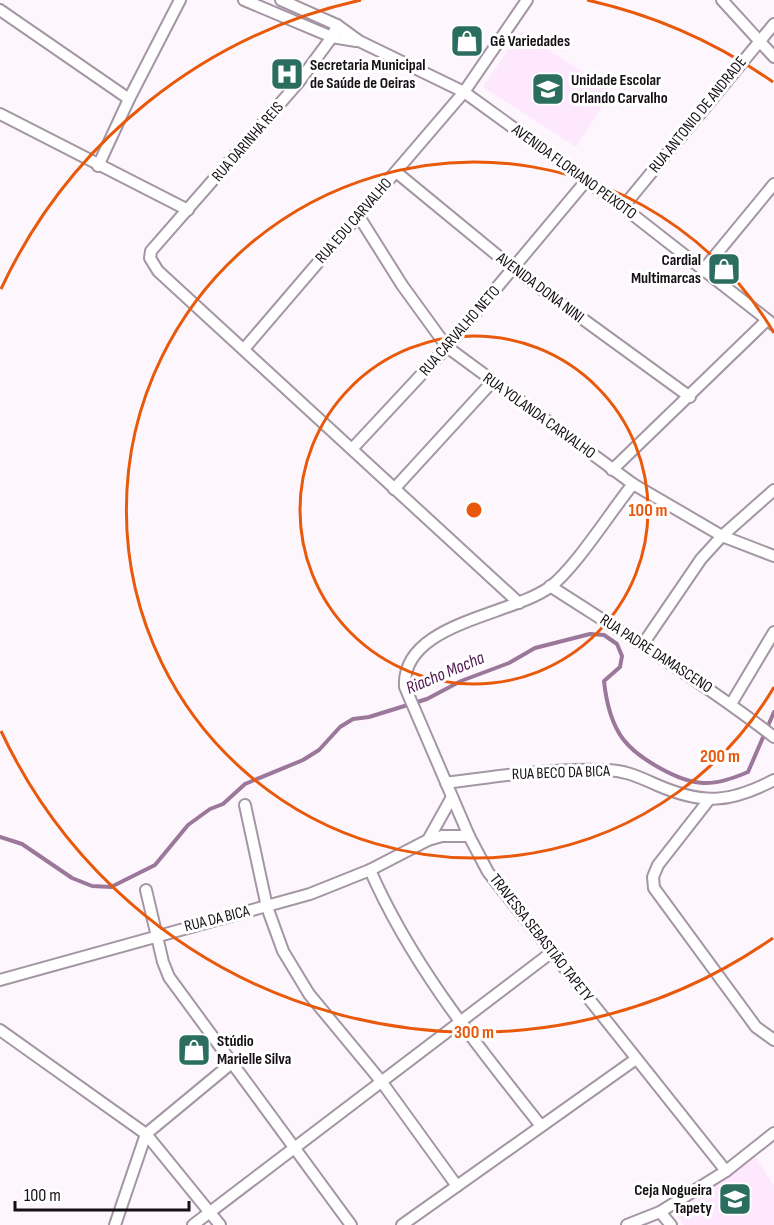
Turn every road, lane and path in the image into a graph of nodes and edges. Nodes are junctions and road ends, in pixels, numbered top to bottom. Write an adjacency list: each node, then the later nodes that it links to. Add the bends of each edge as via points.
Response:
1 (180, 0): 14 (street)
2 (244, 0): 9 (street, AVENIDA FLORIANO PEIXOTO)
3 (281, 0): 8 (street, AVENIDA FLORIANO PEIXOTO)
4 (526, 0): 13 (street, RUA EDU CARVALHO)
5 (722, 0): 11 (street)
6 (0, 9): 14 (street)
7 (774, 24): 11 (street, RUA ANTONIO DE ANDRADE)
8 (337, 26): 9 (street, RUA DARINHA REIS); 10 (street, AVENIDA FLORIANO PEIXOTO)
9 (332, 37): 10 (street, AVENIDA FLORIANO PEIXOTO); 21 (street, RUA DARINHA REIS, via 298,83)
10 (359, 41): 13 (street, AVENIDA FLORIANO PEIXOTO)
11 (760, 41): 12 (street); 20 (street, RUA ANTONIO DE ANDRADE)
12 (774, 57)
13 (464, 92): 17 (street, RUA EDU CARVALHO); 18 (street, AVENIDA FLORIANO PEIXOTO)
14 (129, 99): 16 (street)
15 (0, 114): 16 (street)
16 (98, 166): 21 (street)
17 (396, 172): 22 (street, RUA EDU CARVALHO); 23 (street, AVENIDA DONA NINI)
18 (586, 181): 20 (street, AVENIDA FLORIANO PEIXOTO); 23 (street, RUA CARVALHO NETO)
19 (774, 184): 24 (street)
20 (623, 207): 24 (street, AVENIDA FLORIANO PEIXOTO)
21 (188, 210): 27 (street, RUA DARINHA REIS, via 151,251 150,258 158,271)
22 (358, 215): 26 (street, RUA YOLANDA CARVALHO); 27 (street, RUA EDU CARVALHO)
23 (514, 269): 26 (street, RUA CARVALHO NETO); 29 (street, AVENIDA DONA NINI)
24 (704, 269): 25 (street, AVENIDA FLORIANO PEIXOTO)
25 (772, 324): 29 (street)
26 (447, 347): 28 (street, RUA YOLANDA CARVALHO); 30 (street, RUA CARVALHO NETO)
27 (244, 349): 30 (street)
28 (492, 382): 31 (street, RUA YOLANDA CARVALHO); 33 (street)
29 (690, 398): 31 (street)
30 (352, 449): 33 (street)
31 (612, 470): 32 (street, RUA YOLANDA CARVALHO)
32 (633, 484): 35 (street, RUA YOLANDA CARVALHO); 37 (street)
33 (394, 489): 38 (street)
34 (774, 490): 35 (street)
35 (722, 536): 36 (street, RUA YOLANDA CARVALHO); 40 (street, via 686,579)
36 (774, 556)
37 (550, 586): 38 (street); 40 (street, RUA PADRE DAMASCENO)
38 (519, 603): 44 (street, TRAVESSA SEBASTIÃO TAPETY, via 441,633 415,655 404,677 409,701)
39 (774, 632): 41 (street)
40 (643, 644): 41 (street, RUA PADRE DAMASCENO)
41 (731, 704): 42 (street, RUA PADRE DAMASCENO)
42 (773, 736)
43 (774, 780): 46 (street, RUA BECO DA BICA, via 738,797)
44 (446, 783): 45 (street, TRAVESSA SEBASTIÃO TAPETY); 46 (street, RUA BECO DA BICA, via 497,776 616,770)
45 (452, 797): 48 (street, TRAVESSA SEBASTIÃO TAPETY); 49 (street)
46 (708, 801): 58 (street, via 657,865 654,888 756,1027)
47 (245, 804): 52 (street)
48 (469, 836): 49 (street, RUA DA BICA); 54 (street, TRAVESSA SEBASTIÃO TAPETY, via 488,872)
49 (428, 840): 50 (street, RUA DA BICA)
50 (370, 870): 52 (street, RUA DA BICA); 56 (street, via 402,937)
51 (146, 890): 53 (street)
52 (267, 907): 53 (street, RUA DA BICA); 61 (street, via 283,951 309,994)
53 (156, 935): 55 (street, RUA DA BICA); 60 (street, via 169,977)
54 (552, 952): 56 (street); 59 (street, TRAVESSA SEBASTIÃO TAPETY)
55 (0, 980)
56 (460, 1023): 61 (street); 62 (street)
57 (0, 1030): 64 (street)
58 (774, 1040)
59 (636, 1059): 62 (street); 66 (street, TRAVESSA SEBASTIÃO TAPETY)
60 (233, 1062): 64 (street); 65 (street)
61 (381, 1080): 65 (street); 67 (street)
62 (540, 1126): 67 (street)
63 (774, 1133): 66 (street)
64 (146, 1134): 68 (street); 70 (street)
65 (295, 1145): 68 (street); 73 (street)
66 (726, 1170): 69 (street)
67 (457, 1186): 74 (street)
68 (209, 1211): 71 (street); 72 (street)
69 (660, 1212): 75 (street); 76 (street)
70 (115, 1225)
71 (193, 1225)
72 (220, 1225)
73 (351, 1225)
74 (402, 1225)
75 (627, 1225)
76 (670, 1225)

